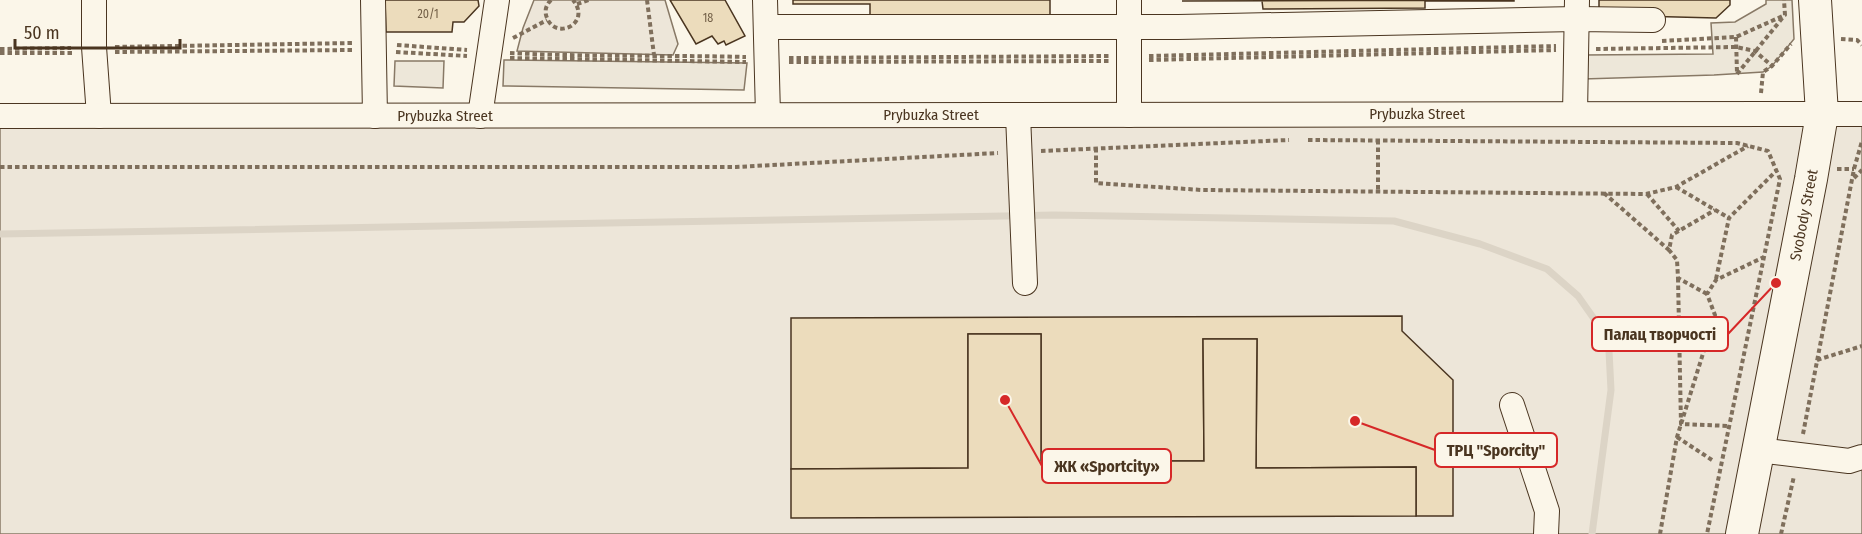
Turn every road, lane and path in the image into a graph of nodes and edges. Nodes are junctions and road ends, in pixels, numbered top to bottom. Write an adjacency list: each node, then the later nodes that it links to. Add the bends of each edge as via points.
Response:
1 (94, 0): 23 (street)
2 (373, 0): 21 (street)
3 (497, 0): 28 (street)
4 (551, 0): 13 (path, via 546,9)
5 (589, 0): 10 (path)
6 (647, 0): 27 (path)
7 (765, 0): 15 (street)
8 (1129, 0): 16 (street)
9 (1815, 0): 32 (main road, Svobody Street)
10 (575, 2): 13 (path, via 579,13 571,26 555,28)
11 (1577, 9): 14 (street); 16 (street); 24 (street)
12 (1785, 15): 26 (path)
13 (547, 20): 28 (path)
14 (1653, 20)
15 (766, 27): 16 (street); 30 (street)
16 (1130, 27): 29 (street)
17 (1736, 37): 22 (path)
18 (1794, 39): 26 (path, via 1772,66)
19 (1857, 40): 20 (path)
20 (1862, 45)
21 (374, 46): 23 (path); 28 (path); 39 (street)
22 (1736, 47): 24 (path); 26 (path); 26 (path, via 1737,74)
23 (94, 50): 25 (path); 38 (street)
24 (1576, 50): 29 (path); 31 (street)
25 (0, 51)
26 (1755, 51)
27 (654, 54)
28 (488, 55): 30 (path); 40 (street)
29 (1129, 60): 30 (path); 36 (street)
30 (767, 62): 34 (street)
31 (1575, 114): 32 (street, Prybuzka Street); 36 (street, Prybuzka Street)
32 (1822, 114): 33 (street, Prybuzka Street); 71 (main road, Svobody Street)
33 (1862, 114)
34 (768, 115): 35 (street, Prybuzka Street); 40 (street, Prybuzka Street)
35 (1018, 115): 36 (street, Prybuzka Street); 47 (street)
36 (1129, 115)
37 (0, 116): 38 (street, Prybuzka Street)
38 (99, 116): 39 (street, Prybuzka Street)
39 (375, 116): 40 (street, Prybuzka Street)
40 (480, 116)
41 (1291, 140): 46 (path)
42 (1302, 140): 43 (path)
43 (1378, 140): 45 (path); 53 (path)
44 (1862, 141): 51 (path)
45 (1749, 146): 49 (path, via 1768,151); 52 (path)
46 (1096, 148): 47 (path); 53 (path, via 1096,183 1202,190)
47 (1019, 152): 48 (path, via 736,167); 63 (street)
48 (0, 167)
49 (1777, 170): 57 (path); 60 (path, via 1780,178)
50 (1862, 170): 51 (path)
51 (1853, 180): 66 (path)
52 (1676, 188): 55 (path); 56 (path)
53 (1378, 191): 54 (path)
54 (1604, 193): 55 (path); 59 (path)
55 (1646, 194): 58 (path)
56 (1715, 210): 57 (path); 58 (path)
57 (1730, 218): 62 (path)
58 (1679, 231): 59 (path, via 1672,235)
59 (1669, 250): 61 (path, via 1677,260)
60 (1765, 257): 62 (path); 69 (path)
61 (1678, 279): 64 (path); 68 (path)
62 (1716, 280): 64 (path)
63 (1025, 283)
64 (1707, 294): 68 (path, via 1715,315)
65 (1862, 346): 66 (path)
66 (1816, 360): 72 (path)
67 (1512, 405): 75 (street, via 1547,511)
68 (1681, 424): 69 (path); 70 (path)
69 (1730, 426): 77 (path)
70 (1677, 437): 74 (path); 76 (path)
71 (1758, 450): 72 (street); 78 (main road, Svobody Street)
72 (1800, 455): 73 (street, via 1849,461); 79 (path)
73 (1862, 457)
74 (1712, 460)
75 (1546, 534)
76 (1660, 534)
77 (1707, 534)
78 (1742, 534)
79 (1781, 534)

